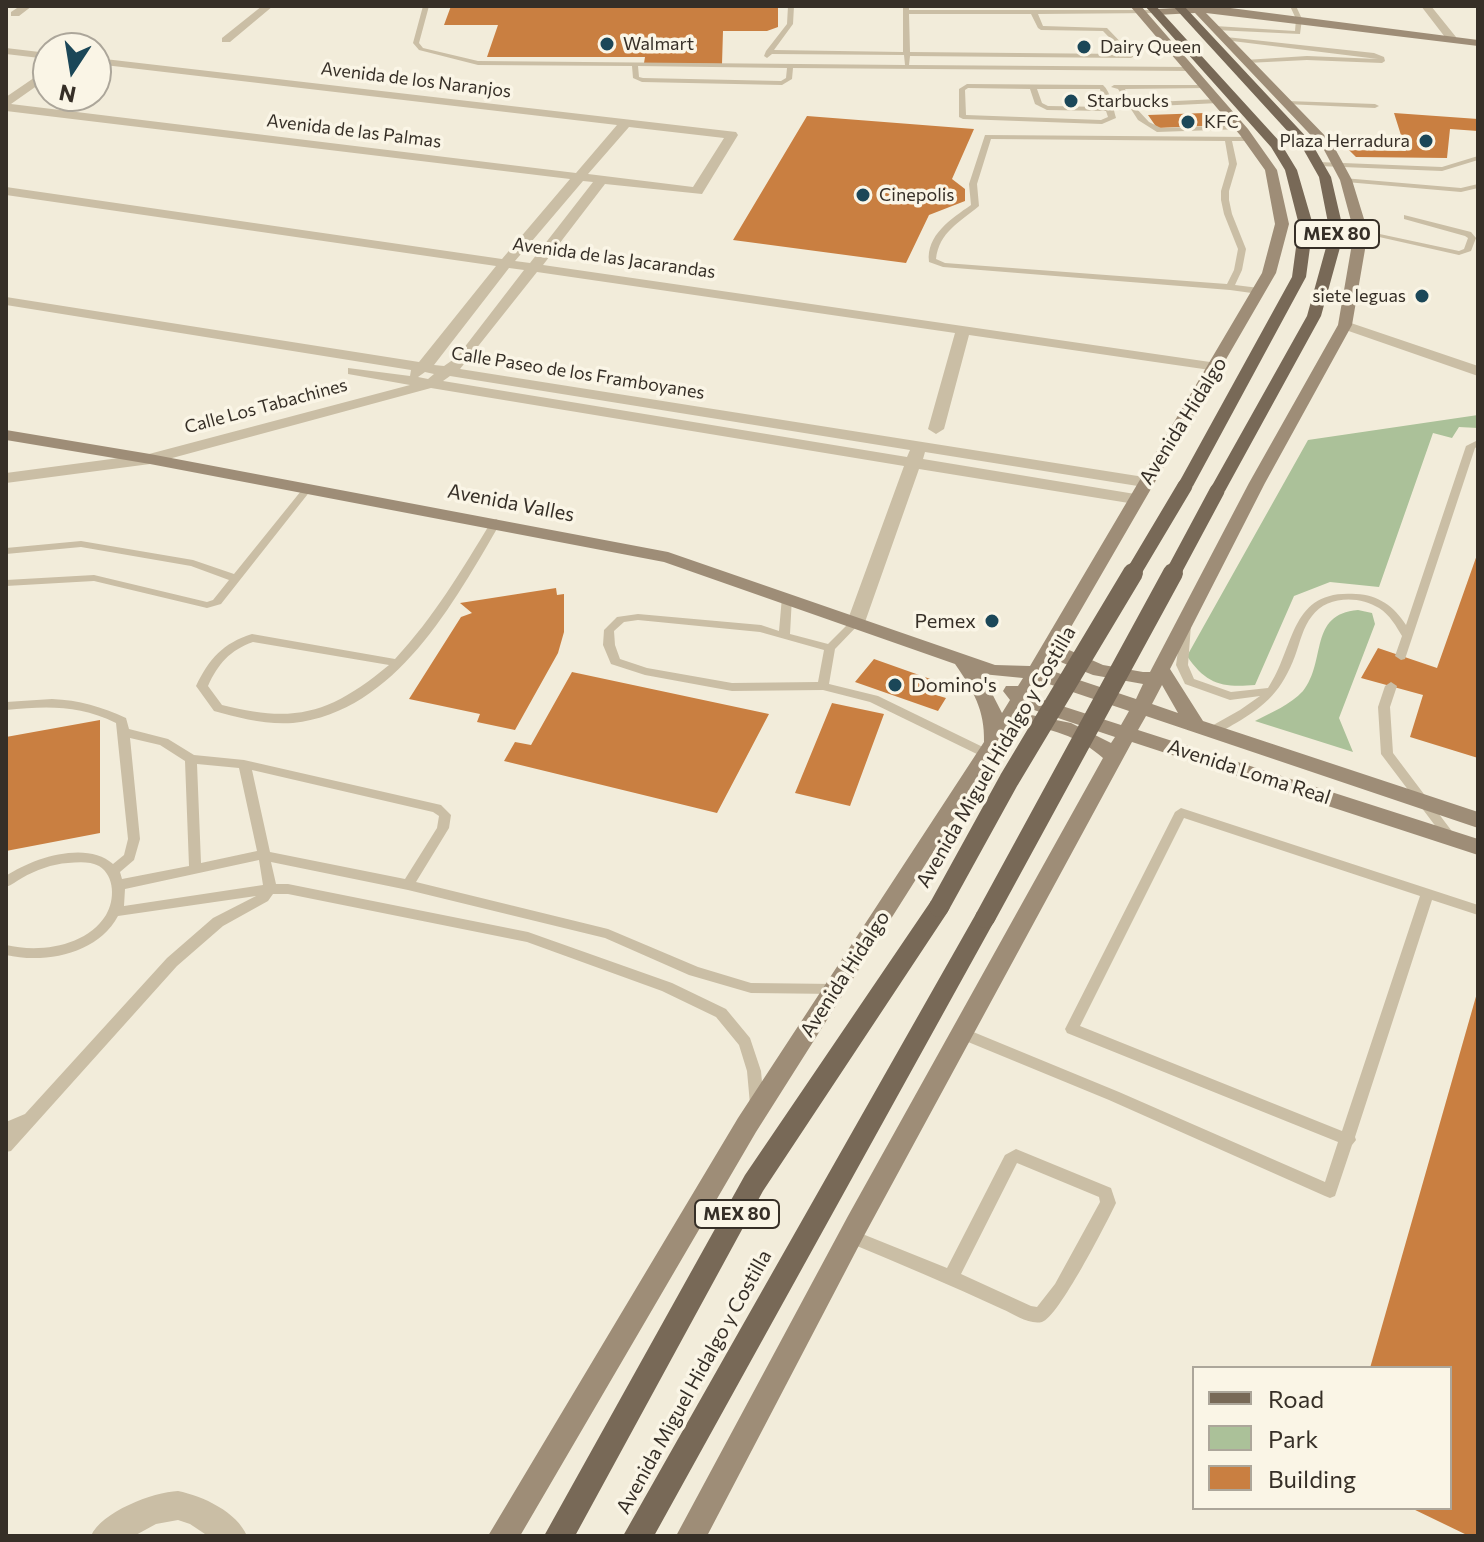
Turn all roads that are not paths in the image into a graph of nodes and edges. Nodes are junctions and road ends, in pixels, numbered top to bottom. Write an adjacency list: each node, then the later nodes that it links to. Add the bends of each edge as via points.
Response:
1 (27, 6): 11 (street)
2 (268, 6): 15 (street)
3 (426, 6): 23 (lane, via 416,43 432,54 478,63)
4 (791, 6): 18 (lane, via 790,24)
5 (1293, 6): 12 (lane)
6 (1426, 6): 14 (street)
7 (1187, 8): 9 (street); 12 (street); 13 (street); 41 (main road, Avenida Miguel Hidalgo y Costilla / MEX 80)
8 (907, 9): 10 (lane); 20 (lane)
9 (1146, 10): 10 (lane); 27 (street, Avenida Hidalgo); 43 (main road, Avenida Miguel Hidalgo y Costilla / MEX 80, via 1276,145)
10 (1034, 13): 20 (lane, via 1041,28 1105,29 1131,56)
11 (15, 14)
12 (1299, 19): 13 (lane, via 1298,33 1293,34); 14 (street)
13 (1220, 34): 21 (street); 21 (lane, via 1382,58)
14 (1452, 39): 16 (street)
15 (226, 40)
16 (1478, 43)
17 (6, 51): 19 (street)
18 (768, 52): 20 (lane); 26 (lane)
19 (32, 54)
20 (907, 55): 25 (lane)
21 (1247, 61): 33 (street)
22 (112, 63): 38 (street, Avenida de los Naranjos)
23 (635, 65): 24 (lane, via 636,78 642,80 782,83 789,79); 26 (lane)
24 (790, 66): 25 (lane); 26 (lane)
25 (907, 66): 27 (lane)
26 (766, 67)
27 (1191, 69): 32 (street, Avenida Hidalgo)
28 (32, 85): 34 (street)
29 (1033, 86): 30 (lane); 37 (lane, via 1039,104 1047,108); 37 (lane, via 962,87 963,117 1102,122 1112,118)
30 (1103, 87): 31 (lane); 37 (lane)
31 (1120, 87): 32 (lane); 35 (lane)
32 (1212, 94): 35 (lane); 39 (street, Avenida Hidalgo)
33 (1287, 103): 36 (lane); 44 (street, via 1328,146)
34 (6, 104): 45 (street, Avenida de las Palmas)
35 (1131, 105): 39 (lane, via 1143,123 1160,130)
36 (1375, 106)
37 (1111, 109)
38 (626, 122): 45 (street); 50 (street, Avenida de los Naranjos, via 732,135)
39 (1239, 135): 43 (street, Avenida Hidalgo); 55 (lane, via 1224,198 1243,242 1243,264); 55 (lane, via 988,137 973,184 975,206 932,244 932,260 943,265)
40 (1478, 158): 42 (lane, via 1442,169)
41 (1318, 164): 44 (lane); 134 (main road, Avenida Miguel Hidalgo y Costilla / MEX 80, bridge, via 1337,233 1314,316)
42 (1376, 167): 44 (lane); 47 (lane)
43 (1281, 170): 56 (street, Avenida Hidalgo, via 1282,224); 133 (main road, Avenida Miguel Hidalgo y Costilla / MEX 80, bridge, via 1306,225 1299,277 1185,486 939,907 754,1183)
44 (1343, 173): 47 (lane); 52 (street)
45 (579, 177): 46 (street, Avenida de las Palmas); 53 (street)
46 (603, 178): 50 (street, Avenida de las Palmas); 54 (street)
47 (1381, 183): 48 (lane, via 1461,190)
48 (1478, 186)
49 (6, 191): 53 (street, Avenida de las Jacarandas)
50 (697, 191)
51 (1407, 217): 52 (lane, via 1468,234 1472,238 1467,251)
52 (1361, 232): 59 (street)
53 (506, 263): 54 (street, Avenida de las Jacarandas); 64 (street)
54 (534, 267): 60 (street, Avenida de las Jacarandas); 63 (street)
55 (1230, 287): 56 (lane)
56 (1259, 291): 61 (street, Avenida Hidalgo)
57 (6, 301): 64 (street, Calle Paseo de los Framboyanes)
58 (6, 314): 65 (street, Calle Paseo de los Framboyanes)
59 (1345, 325): 62 (street); 80 (street)
60 (963, 329): 61 (street, Avenida de las Jacarandas); 67 (street)
61 (1217, 367): 74 (street, Avenida Hidalgo)
62 (1478, 371)
63 (449, 372): 64 (street, Calle Paseo de los Framboyanes); 70 (street, Calle Paseo de los Framboyanes)
64 (426, 376): 65 (street, Calle Paseo de los Framboyanes); 66 (street, Calle Los Tabachines); 70 (street, Calle Paseo de los Framboyanes)
65 (407, 380): 66 (street, Calle Los Tabachines)
66 (392, 392): 71 (street, Calle Los Tabachines)
67 (936, 429)
68 (6, 435): 71 (street, Avenida Valles)
69 (1478, 443): 83 (lane, via 1471,446)
70 (916, 454): 74 (street, Calle Paseo de los Framboyanes); 81 (street)
71 (150, 459): 72 (street, Calle Los Tabachines); 73 (street, Avenida Valles)
72 (6, 478)
73 (308, 488): 75 (street, Avenida Valles); 77 (lane)
74 (1140, 490): 84 (street, Avenida Hidalgo)
75 (496, 522): 79 (street, Avenida Valles, via 668,557); 88 (lane, via 454,592)
76 (6, 551): 77 (lane, via 81,544 193,563)
77 (234, 578): 78 (lane, via 217,602 207,605 94,578)
78 (6, 583)
79 (787, 597): 81 (street, Avenida Valles); 82 (lane)
80 (1187, 619): 91 (street); 94 (lane, via 1182,665 1189,681 1230,696)
81 (856, 622): 85 (lane); 87 (street, Avenida Valles)
82 (784, 636): 85 (lane); 92 (lane, via 638,617 621,619 609,630 609,645 615,661 645,671 732,687)
83 (1408, 637): 86 (lane); 94 (lane, via 1390,608 1372,599 1333,596 1315,603 1305,616)
84 (1048, 647): 90 (street, Avenida Hidalgo); 91 (street, via 1060,656 1141,678)
85 (830, 648): 92 (lane)
86 (1401, 656)
87 (962, 660): 89 (street, Avenida Valles); 102 (street, via 985,691 996,718)
88 (399, 663): 88 (lane, via 353,699 301,718 263,719 218,708 202,686 232,644 252,638)
89 (993, 671): 90 (street, Avenida Valles); 95 (street, Avenida Valles)
90 (1034, 672): 95 (street, Avenida Hidalgo); 96 (street, Avenida Loma Real)
91 (1159, 674): 96 (street); 99 (street)
92 (823, 686): 102 (lane, via 874,699)
93 (1391, 686): 106 (lane, via 1384,707 1387,754)
94 (1273, 689): 99 (lane)
95 (1020, 699): 98 (street, Avenida Hidalgo); 101 (street, Avenida Loma Real)
96 (1142, 705): 99 (street, Avenida Loma Real); 101 (street)
97 (6, 706): 100 (lane, via 56,700 97,708 122,721)
98 (1007, 720): 102 (street, Avenida Hidalgo); 103 (street, via 1025,718 1069,731)
99 (1204, 729): 106 (street, Avenida Loma Real)
100 (123, 732): 104 (lane, via 164,742); 112 (lane, via 134,839 130,857)
101 (1127, 733): 103 (street); 108 (street, Avenida Loma Real)
102 (991, 748): 121 (street, Avenida Hidalgo)
103 (1114, 756): 122 (street)
104 (191, 759): 105 (lane); 111 (lane)
105 (244, 764): 110 (lane); 115 (lane, via 437,808 445,815 443,828)
106 (1420, 801): 107 (street, Avenida Loma Real); 108 (lane)
107 (1478, 820)
108 (1450, 837): 109 (street, Avenida Loma Real)
109 (1478, 847)
110 (262, 855): 111 (lane); 115 (lane); 116 (lane)
111 (195, 869): 114 (lane)
112 (112, 872): 113 (lane, via 99,862 59,858 37,863); 114 (lane)
113 (6, 882)
114 (119, 885): 119 (lane)
115 (408, 885): 121 (lane, via 608,934 694,971 751,988)
116 (270, 889): 119 (lane); 123 (lane, via 528,937 667,987 721,1013 745,1042); 124 (lane, via 218,922 172,962)
117 (1427, 894): 118 (lane); 126 (lane); 126 (lane, via 1181,812 1072,1029)
118 (1478, 910)
119 (114, 912): 120 (lane, via 102,928 61,952 38,956)
120 (6, 950)
121 (836, 989): 123 (street, Avenida Hidalgo)
122 (961, 1033): 126 (lane, via 1330,1191); 128 (street)
123 (758, 1108): 132 (street, Avenida Hidalgo)
124 (30, 1119): 125 (lane); 127 (lane)
125 (6, 1129)
126 (1349, 1140)
127 (6, 1146)
128 (850, 1236): 129 (lane); 135 (street)
129 (951, 1277): 129 (lane, via 1041,1315 1108,1203 1106,1193 1016,1156)
130 (106, 1536): 131 (street, via 170,1505 189,1508)
131 (232, 1536)
132 (503, 1536)
133 (559, 1536)
134 (638, 1536)
135 (691, 1536)

